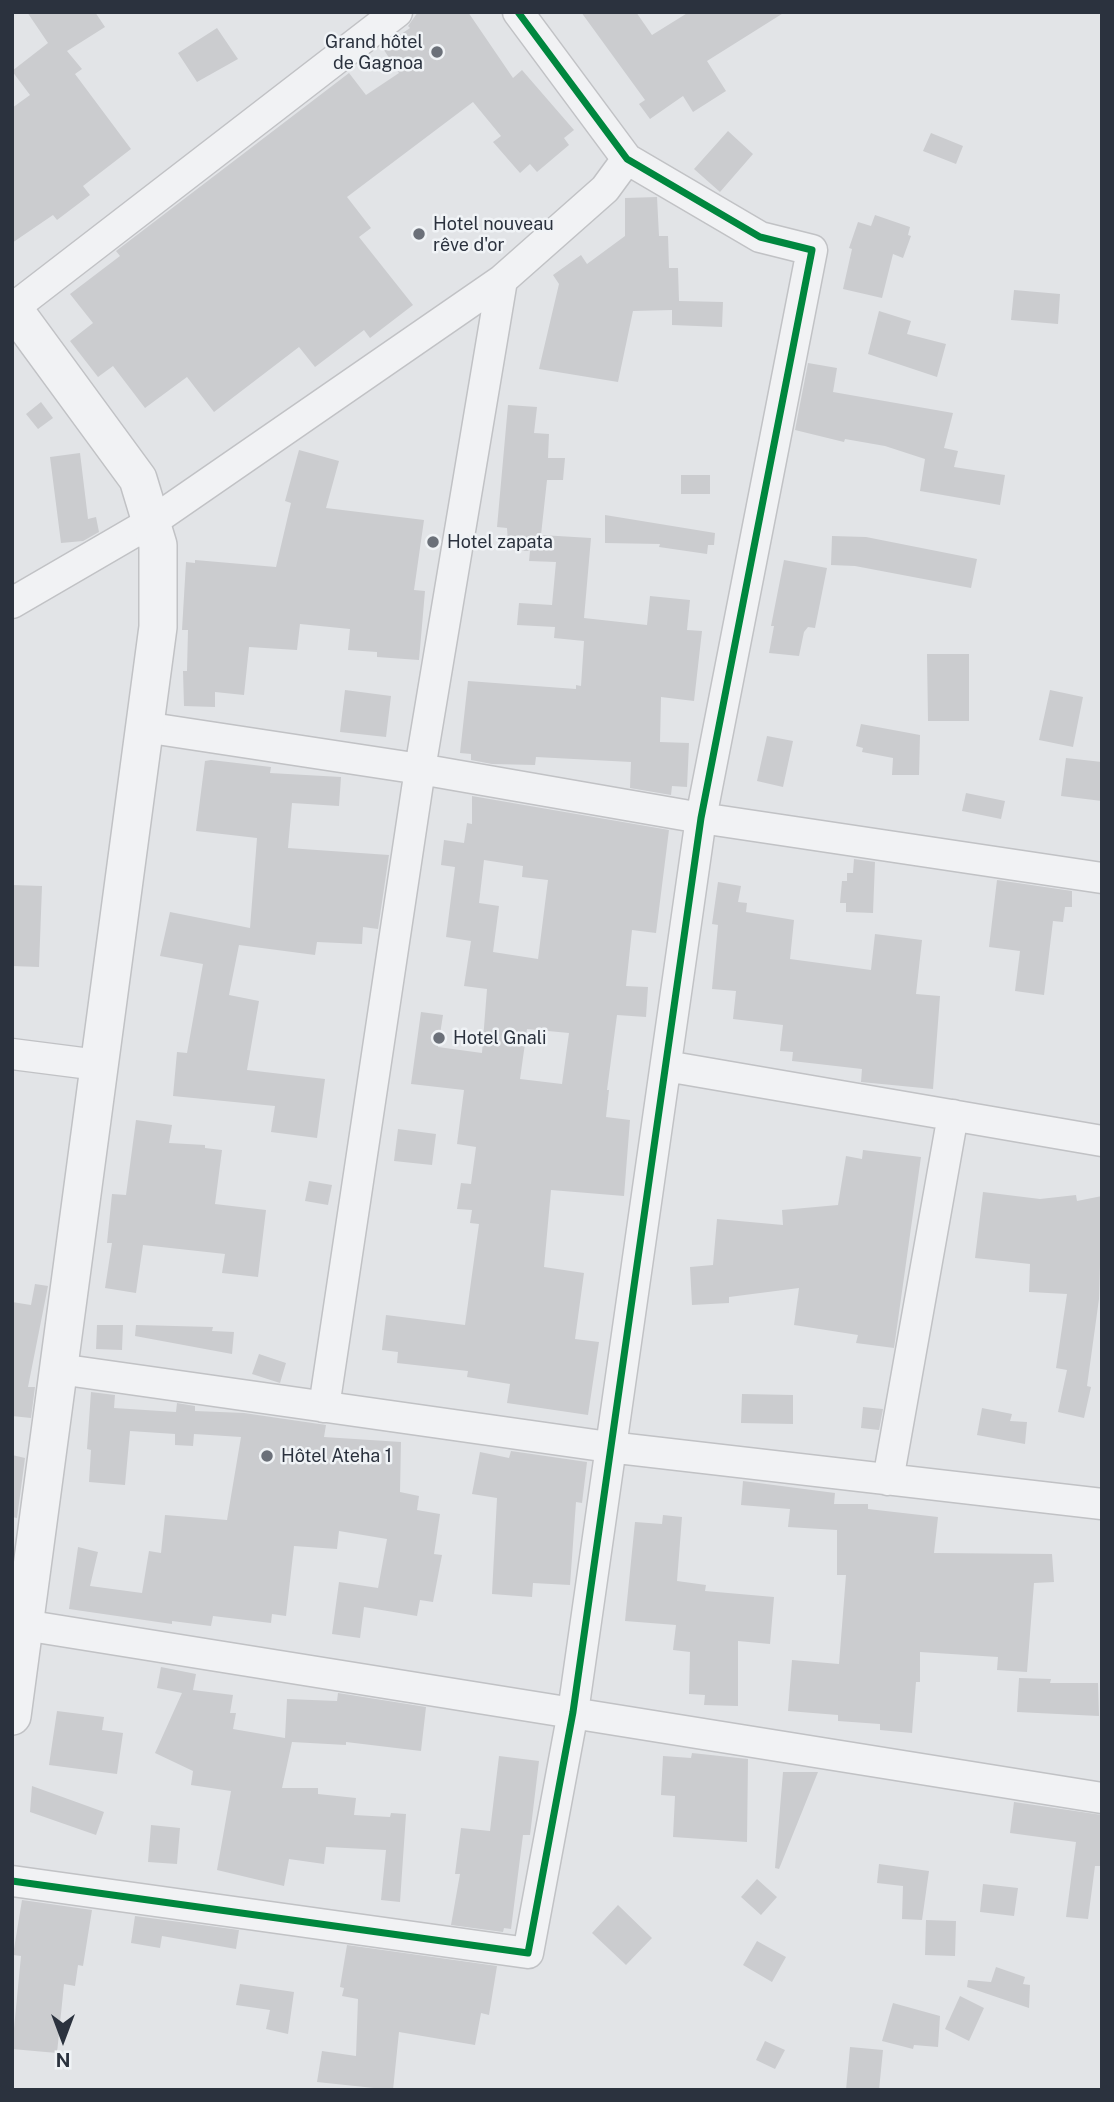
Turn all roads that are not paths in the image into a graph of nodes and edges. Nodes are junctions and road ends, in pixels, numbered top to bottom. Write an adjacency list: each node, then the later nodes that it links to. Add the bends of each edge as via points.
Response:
1 (397, 12): 5 (street)
2 (518, 12): 3 (street)
3 (627, 159): 4 (street, via 605,190); 10 (street, via 760,237 812,250)
4 (502, 280): 6 (street); 9 (street)
5 (12, 308): 6 (street, via 138,479)
6 (153, 522): 7 (street); 8 (street, via 158,545 158,627)
7 (12, 603)
8 (144, 727): 9 (street); 13 (street)
9 (420, 769): 10 (street); 18 (street)
10 (701, 818): 11 (street); 14 (street)
11 (1102, 877)
12 (12, 1054): 13 (street)
13 (98, 1065): 17 (street)
14 (666, 1066): 15 (street); 19 (street)
15 (953, 1115): 16 (street); 20 (street)
16 (1102, 1141)
17 (59, 1369): 18 (street); 22 (street)
18 (324, 1407): 19 (street)
19 (610, 1447): 20 (street); 23 (street)
20 (888, 1480): 21 (street)
21 (1102, 1504)
22 (24, 1625): 23 (street); 24 (street)
23 (573, 1712): 25 (street); 26 (street, via 528,1953)
24 (12, 1716)
25 (1102, 1798)
26 (12, 1881)

